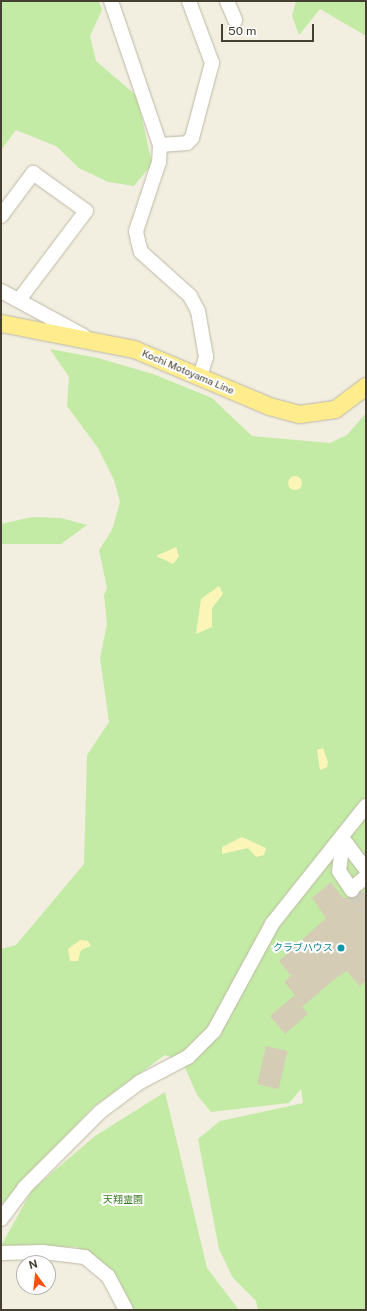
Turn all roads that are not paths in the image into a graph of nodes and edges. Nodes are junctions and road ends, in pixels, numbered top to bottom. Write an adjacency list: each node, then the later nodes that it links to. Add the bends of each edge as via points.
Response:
1 (111, 1): 5 (street)
2 (189, 1): 5 (street, via 212,63 192,138 187,143)
3 (227, 1): 4 (street)
4 (235, 20)
5 (160, 145): 11 (street, via 159,162 136,231 142,252 190,296 198,311 206,357)
6 (1, 216): 8 (street, via 33,173 86,211)
7 (1, 291): 8 (street)
8 (19, 300): 10 (street)
9 (1, 323): 10 (main road, Kochi Motoyama Line)
10 (84, 336): 11 (main road, Kochi Motoyama Line, via 134,349)
11 (200, 377): 12 (main road, Kochi Motoyama Line, via 269,406 299,414 335,409)
12 (366, 386)
13 (366, 806): 15 (street)
14 (366, 815): 15 (street)
15 (353, 826): 16 (street)
16 (343, 838): 17 (street); 18 (street, via 338,871 351,889); 19 (street, via 272,924 214,1031 188,1057 140,1082 100,1112 24,1188)
17 (366, 869)
18 (366, 877)
19 (1, 1219)
20 (1, 1253): 21 (street, via 43,1252 85,1257 108,1276)
21 (126, 1310)

